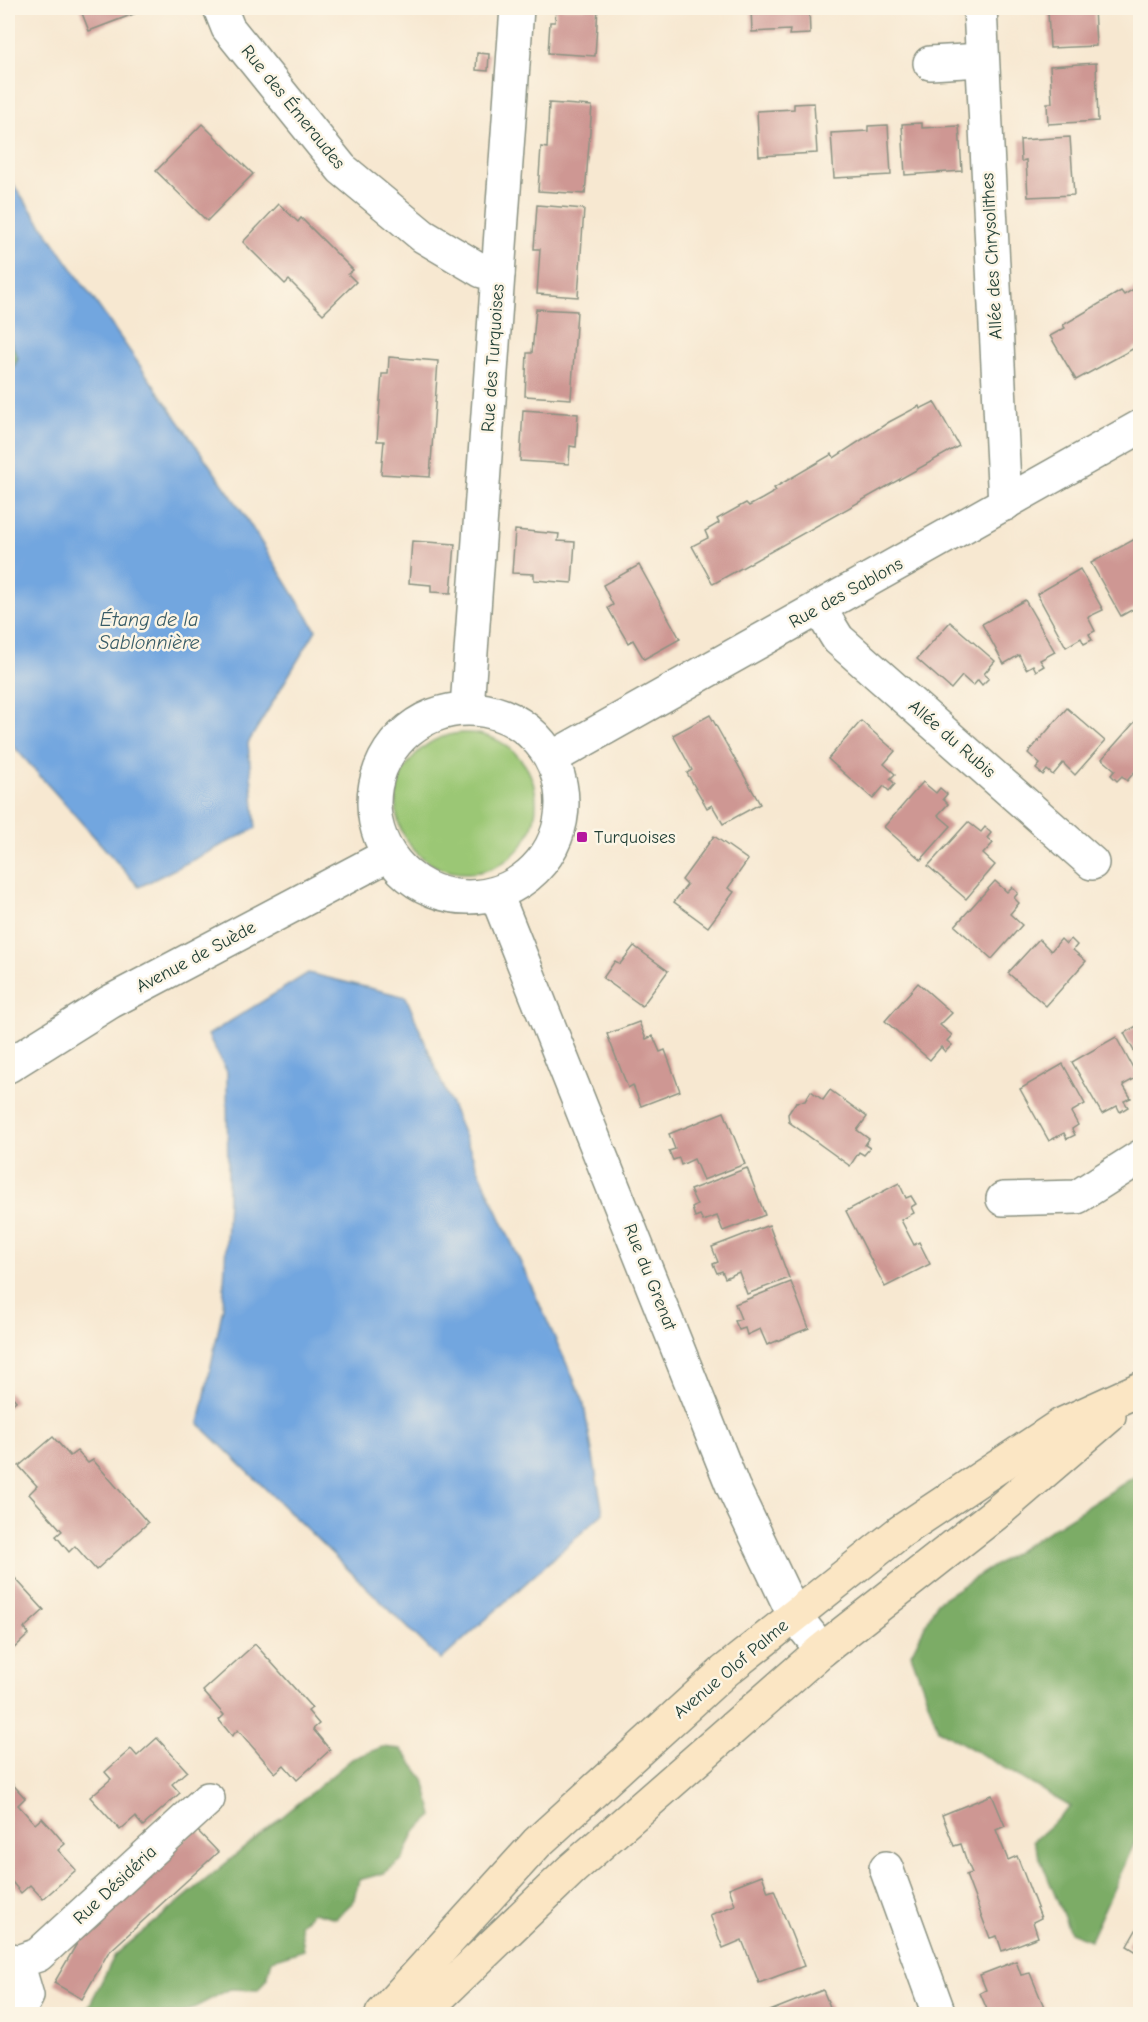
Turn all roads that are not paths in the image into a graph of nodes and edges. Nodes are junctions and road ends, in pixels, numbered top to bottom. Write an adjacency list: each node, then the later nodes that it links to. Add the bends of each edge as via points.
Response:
1 (220, 8): 6 (street, Rue des Émeraudes, via 228,28 342,169 423,236 482,272)
2 (517, 8): 6 (street, Rue des Turquoises)
3 (980, 8): 4 (street, Allée des Chrysolithes)
4 (982, 60): 5 (street); 8 (street, Allée des Chrysolithes)
5 (930, 63)
6 (498, 274): 10 (street, Rue des Turquoises)
7 (1140, 427): 8 (street, Rue des Sablons)
8 (1005, 504): 9 (street, Rue des Sablons)
9 (819, 608): 11 (street, Rue des Sablons); 13 (street, Allée du Rubis, via 838,639)
10 (467, 708): 11 (street, via 493,711 517,722 537,737); 12 (street, via 443,711 416,724 394,744 379,769 373,798 376,828)
11 (552, 759): 14 (street, via 561,782 563,808 559,833 547,856 525,879)
12 (388, 855): 14 (street, via 409,878 435,892 465,898); 15 (street, Avenue de Suède, via 110,1002)
13 (1092, 863)
14 (496, 894): 19 (street, Rue du Grenat, via 733,1487)
15 (8, 1066)
16 (1140, 1157): 17 (street, via 1077,1197)
17 (1003, 1199)
18 (1138, 1391): 19 (main road, Avenue Olof Palme, via 1061,1425 900,1532); 20 (main road, Avenue Olof Palme, via 995,1514)
19 (794, 1615): 20 (street, Rue du Grenat); 25 (main road, Avenue Olof Palme, via 725,1671 537,1843)
20 (822, 1650): 26 (main road, Avenue Olof Palme, via 572,1869)
21 (208, 1799): 23 (street, Rue Désidéria, via 38,1955)
22 (886, 1868): 27 (street)
23 (12, 1961): 24 (street, Rue Désidéria, via 27,1996)
24 (17, 2014)
25 (382, 2014)
26 (422, 2014)
27 (939, 2014)

